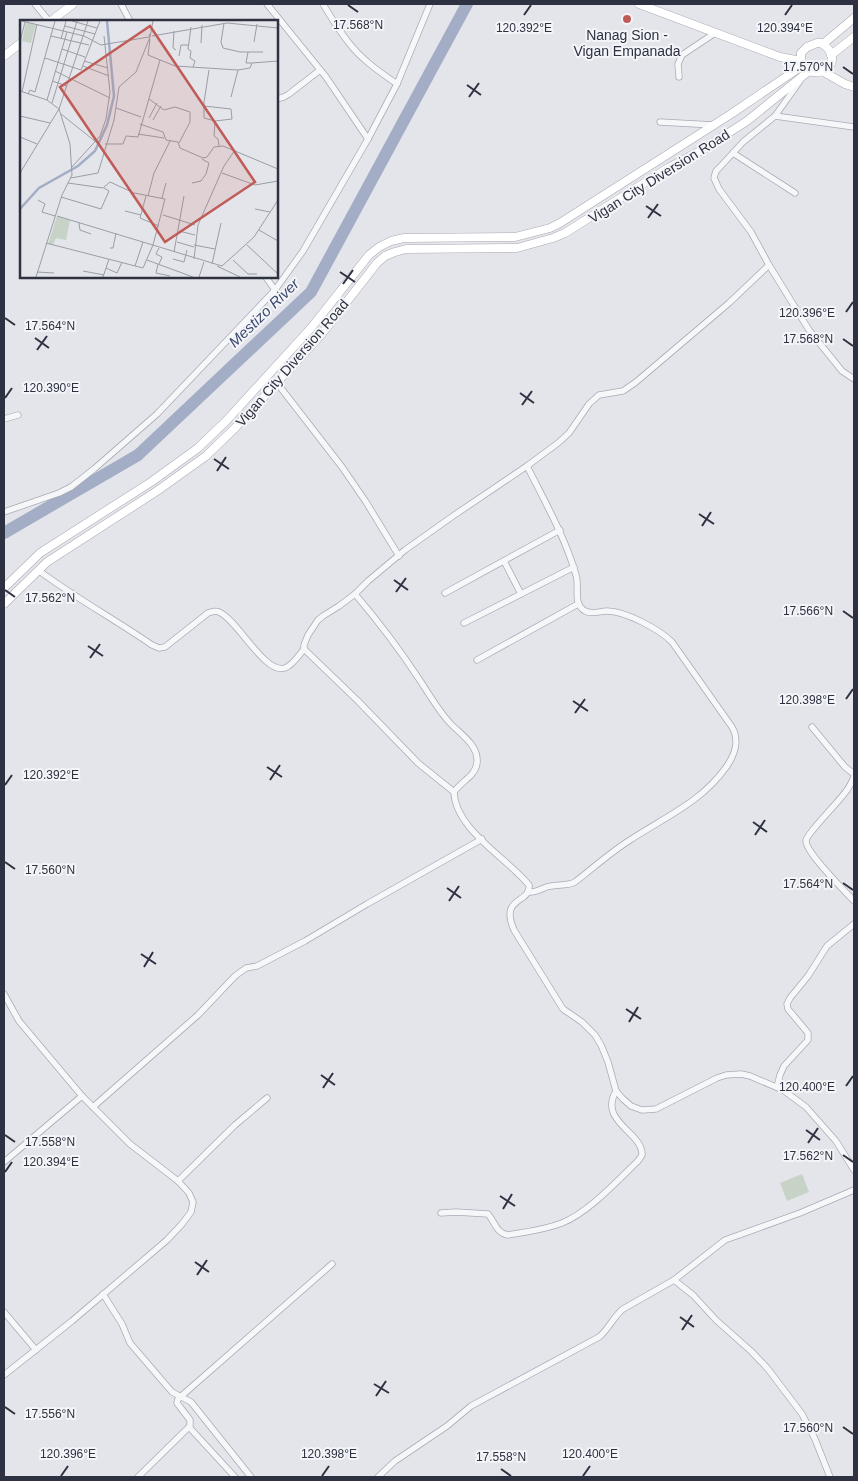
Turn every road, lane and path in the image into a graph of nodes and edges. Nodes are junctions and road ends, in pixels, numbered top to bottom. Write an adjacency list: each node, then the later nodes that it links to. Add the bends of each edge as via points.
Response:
1 (35, 4): 9 (street)
2 (73, 4): 10 (main road)
3 (121, 4): 11 (street)
4 (267, 4): 20 (street)
5 (323, 4): 24 (street, via 356,52)
6 (430, 4): 24 (street)
7 (639, 4): 12 (main road)
8 (854, 18): 15 (main road)
9 (49, 20)
10 (51, 20)
11 (129, 20)
12 (715, 33): 18 (main road, via 780,57); 23 (street, via 682,55)
13 (854, 37): 16 (main road)
14 (20, 44): 17 (main road)
15 (823, 44): 16 (main road); 18 (main road, via 807,47)
16 (832, 55): 19 (main road)
17 (4, 56)
18 (801, 60): 22 (main road); 30 (main road, Vigan City Diversion Road)
19 (830, 66): 21 (main road); 25 (main road)
20 (320, 70): 27 (street); 33 (street)
21 (822, 72): 22 (main road); 25 (main road)
22 (806, 74): 28 (street); 34 (main road, Vigan City Diversion Road, via 748,121)
23 (678, 77)
24 (397, 84): 33 (street)
25 (845, 84): 26 (main road)
26 (854, 87)
27 (278, 98)
28 (775, 116): 31 (street); 35 (street)
29 (660, 122): 30 (street)
30 (714, 125): 32 (main road, Vigan City Diversion Road)
31 (854, 127)
32 (695, 137): 34 (main road); 40 (main road, Vigan City Diversion Road, via 550,228 515,236 404,238 379,247)
33 (368, 139): 39 (street, via 303,251)
34 (702, 150): 41 (main road, Vigan City Diversion Road, via 554,238 517,248 406,249 386,256)
35 (733, 153): 36 (street); 37 (street, via 716,171 715,181 751,232)
36 (795, 193)
37 (769, 265): 42 (street, via 809,330 842,371); 46 (street, via 636,382 622,391 604,393 595,398 564,438)
38 (266, 278): 39 (street)
39 (274, 290): 47 (street, via 157,414 94,469 60,493)
40 (277, 367): 41 (main road); 53 (main road, Vigan City Diversion Road, via 198,448 40,553)
41 (285, 374): 43 (main road, Vigan City Diversion Road)
42 (854, 379)
43 (277, 383): 49 (street, via 366,502); 52 (main road, Vigan City Diversion Road, via 206,456)
44 (18, 415): 45 (street)
45 (4, 420)
46 (527, 466): 48 (street); 49 (street)
47 (4, 512)
48 (560, 530): 50 (street); 51 (street)
49 (399, 556): 55 (street)
50 (504, 561): 54 (street); 56 (street)
51 (574, 568): 56 (street); 58 (street, via 578,578)
52 (38, 570): 57 (main road, Vigan City Diversion Road); 60 (street, via 159,648 165,647 214,611 229,620 271,665 287,668)
53 (4, 588)
54 (445, 593)
55 (356, 594): 60 (street, via 318,620 305,641); 64 (street, via 442,714 474,750 475,770)
56 (521, 594): 59 (street)
57 (4, 604)
58 (578, 604): 61 (street); 66 (street, via 588,612 609,611 631,618 669,639 732,727 736,746 720,776 693,801 629,840 576,882)
59 (464, 623)
60 (304, 649): 64 (street, via 418,763)
61 (477, 660)
62 (812, 727): 63 (street)
63 (854, 775): 67 (street, via 847,790 810,832 806,844)
64 (454, 792): 65 (street, via 461,816)
65 (482, 839): 66 (street, via 527,883); 74 (street, via 305,941 257,966 246,968)
66 (528, 892): 71 (street, via 509,911 514,930 564,1009 587,1026 601,1045)
67 (854, 901)
68 (854, 924): 70 (street, via 827,946 788,1002 788,1009 808,1033 808,1040 784,1066)
69 (4, 994): 72 (street, via 19,1020)
70 (777, 1087): 71 (street, via 746,1075 726,1075 649,1110 631,1106); 76 (street, via 795,1098 817,1119)
71 (616, 1091): 79 (street, via 611,1101 615,1116 637,1142 642,1155 600,1197 574,1217 533,1231 506,1235 498,1231 488,1214)
72 (82, 1096): 74 (street); 75 (street)
73 (267, 1098): 77 (street)
74 (93, 1107): 77 (street, via 130,1144)
75 (4, 1162)
76 (854, 1170)
77 (178, 1181): 82 (street, via 192,1197 191,1212 174,1233)
78 (854, 1190): 81 (street, via 725,1240)
79 (441, 1213)
80 (332, 1264): 86 (street)
81 (674, 1280): 91 (street, via 623,1309 599,1336 471,1406); 92 (street, via 768,1369 802,1414)
82 (103, 1294): 84 (street); 86 (street, via 130,1343 172,1392)
83 (4, 1312): 84 (street)
84 (36, 1350): 85 (street)
85 (4, 1375)
86 (180, 1396): 87 (street, via 177,1402 190,1420); 90 (street, via 190,1402)
87 (189, 1427): 88 (street); 89 (street)
88 (141, 1476)
89 (235, 1477)
90 (250, 1477)
91 (378, 1477)
92 (830, 1477)

